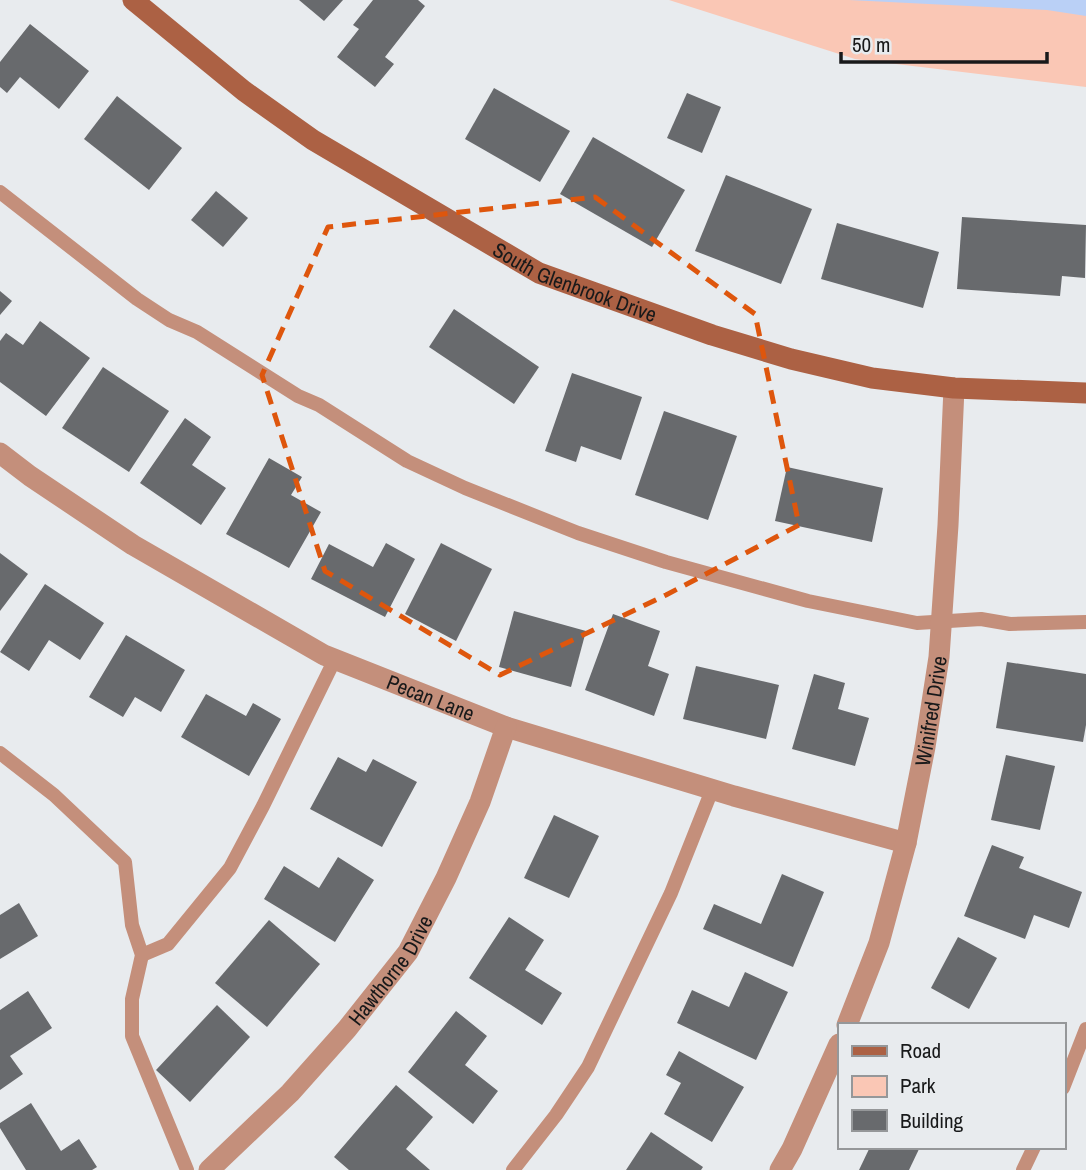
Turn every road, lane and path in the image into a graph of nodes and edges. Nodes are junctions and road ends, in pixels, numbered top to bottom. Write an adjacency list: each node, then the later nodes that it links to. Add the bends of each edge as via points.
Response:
1 (133, 0): 3 (street, South Glenbrook Drive, via 244,91 313,140 539,273 791,359 872,378)
2 (0, 192): 6 (lane, via 147,306 444,479 578,533 666,562 808,601 917,623)
3 (954, 388): 4 (street, South Glenbrook Drive); 6 (street, Winifred Drive)
4 (1086, 393)
5 (0, 453): 8 (street, Pecan Lane, via 132,545)
6 (941, 621): 7 (lane); 12 (street, Winifred Drive, via 925,747)
7 (1086, 622)
8 (335, 659): 9 (street, Pecan Lane); 13 (lane, via 230,868 168,944)
9 (506, 727): 11 (street, Pecan Lane); 20 (street, Hawthorne Drive, via 480,802 408,952 298,1084)
10 (0, 753): 13 (lane, via 54,795 125,862 132,925)
11 (712, 790): 12 (street, Pecan Lane); 21 (lane, via 671,893 588,1067)
12 (906, 843): 14 (street, Winifred Drive, via 879,943)
13 (142, 955): 19 (lane, via 132,999 132,1037)
14 (848, 1023)
15 (1086, 1029): 17 (lane)
16 (838, 1046): 22 (street)
17 (1065, 1084)
18 (1033, 1149): 23 (lane)
19 (187, 1170)
20 (209, 1170)
21 (513, 1170)
22 (780, 1170)
23 (1023, 1170)

